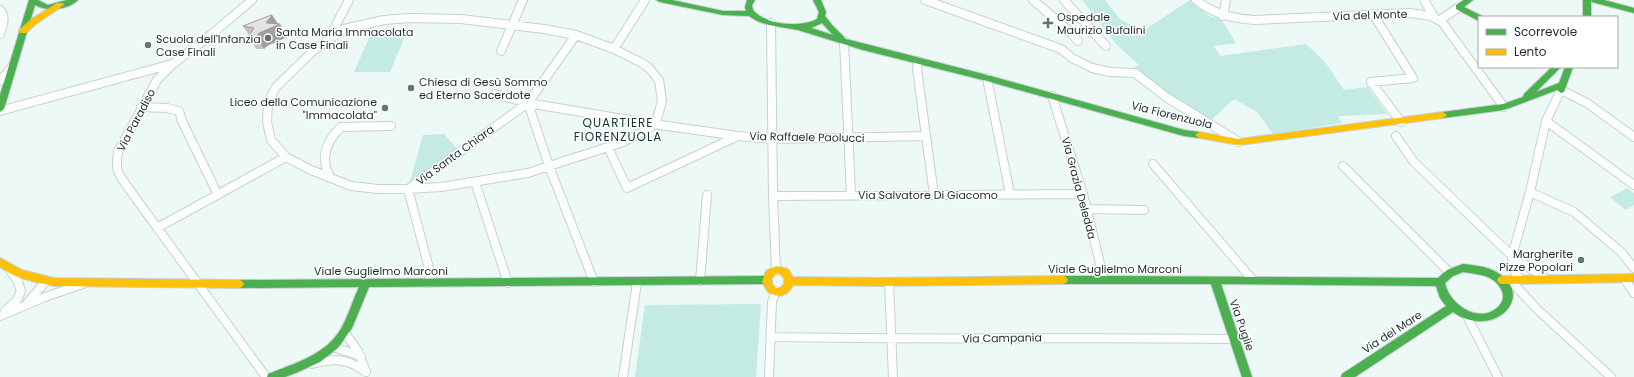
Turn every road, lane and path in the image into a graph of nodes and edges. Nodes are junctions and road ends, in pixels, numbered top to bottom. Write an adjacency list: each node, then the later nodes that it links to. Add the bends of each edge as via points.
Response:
1 (34, 0): 19 (main road, via 43,6); 33 (main road)
2 (74, 0): 19 (main road)
3 (252, 0): 43 (street, Via Paradiso)
4 (349, 0): 36 (street)
5 (523, 0): 31 (street)
6 (645, 0): 40 (street)
7 (660, 0): 23 (main road, via 723,13)
8 (751, 0): 23 (main road, via 748,5)
9 (925, 0): 71 (street, via 1061,49 1092,68 1135,73 1166,98)
10 (1033, 0): 38 (street)
11 (1064, 0): 39 (street)
12 (1196, 0): 25 (street, Via del Monte)
13 (1226, 0): 25 (street)
14 (1424, 0): 29 (street)
15 (1469, 0): 20 (main road)
16 (1587, 0): 26 (main road)
17 (1595, 0): 22 (main road)
18 (821, 2): 27 (main road, via 824,13)
19 (60, 5): 33 (main road)
20 (1459, 7): 28 (main road); 29 (street)
21 (0, 10): 34 (street, via 4,21)
22 (1634, 11)
23 (751, 14): 30 (main road, Via Fiorenzuola)
24 (1373, 14): 25 (street, Via del Monte, via 1254,20); 29 (street, Via del Monte, via 1410,13); 62 (street, via 1413,78 1371,82)
25 (1223, 16)
26 (1587, 16)
27 (822, 17): 32 (main road, via 816,24); 37 (main road)
28 (1478, 17)
29 (1437, 19): 58 (street)
30 (771, 22): 32 (main road, Via Fiorenzuola); 70 (street)
31 (513, 25): 35 (street); 36 (street, via 461,19 409,18 358,25 344,29); 41 (street)
32 (801, 28): 37 (main road, Via Fiorenzuola)
33 (23, 31): 44 (main road)
34 (0, 34)
35 (576, 35): 40 (street); 56 (street, Via Santa Chiara)
36 (329, 38): 73 (street, Via Santa Chiara, via 276,87 268,102 267,122 271,140)
37 (844, 41): 42 (main road, Via Fiorenzuola); 69 (street)
38 (1078, 41)
39 (1106, 46)
40 (614, 49): 63 (street, via 648,67 659,80 662,101)
41 (501, 51)
42 (918, 61): 47 (main road, Via Fiorenzuola); 66 (street)
43 (173, 64): 57 (street, Via Paradiso, via 157,80); 60 (street)
44 (13, 66): 49 (street); 54 (main road)
45 (1556, 68): 48 (main road, Via Fiorenzuola)
46 (1569, 68): 50 (main road)
47 (987, 78): 53 (main road, Via Fiorenzuola); 82 (street)
48 (1545, 78): 51 (main road); 55 (main road, Via Fiorenzuola)
49 (0, 81)
50 (1562, 88): 51 (main road, Via Fiorenzuola); 59 (street); 68 (street, via 1588,103)
51 (1549, 89): 55 (main road, Via Fiorenzuola); 59 (street)
52 (495, 94): 56 (street, Via Raffaele Paolucci)
53 (1052, 96): 71 (main road, Via Fiorenzuola, via 1184,133); 83 (street, Via Grazia Deledda)
54 (1, 98): 60 (main road)
55 (1523, 100): 58 (main road, Via Fiorenzuola)
56 (528, 103): 63 (street, Via Raffaele Paolucci); 75 (street); 80 (street, Via Santa Chiara)
57 (141, 107): 84 (street, via 179,111); 91 (street, Via Paradiso, via 118,152 116,165 117,171)
58 (1504, 107): 62 (main road, Via Fiorenzuola)
59 (1551, 109): 61 (street)
60 (0, 110)
61 (1546, 121): 79 (street); 81 (street)
62 (1401, 122): 71 (main road, Via Fiorenzuola)
63 (650, 124): 65 (street, Via Raffaele Paolucci); 72 (street, via 629,140)
64 (391, 126): 77 (street, via 341,127 337,130 324,155)
65 (738, 136): 70 (street, Via Raffaele Paolucci); 72 (street, via 627,188)
66 (926, 136): 69 (street, Via Raffaele Paolucci); 87 (street)
67 (1396, 136): 92 (street, via 1414,162)
68 (1634, 137)
69 (849, 138): 70 (street, Via Raffaele Paolucci); 86 (street)
70 (773, 139): 88 (street)
71 (1239, 142)
72 (608, 147): 75 (street)
73 (286, 156): 77 (street, Via Santa Chiara); 84 (street)
74 (1153, 164): 100 (street)
75 (550, 166): 78 (street, via 528,173); 111 (street)
76 (1343, 166): 97 (street)
77 (330, 177): 80 (street, Via Santa Chiara, via 351,186)
78 (475, 182): 80 (street); 117 (street)
79 (1634, 185)
80 (408, 189): 116 (street, via 430,272)
81 (1530, 192): 92 (street); 94 (street, via 1574,212 1621,252)
82 (1010, 194): 83 (street, Via Salvatore Di Giacomo); 87 (street, Via Salvatore Di Giacomo)
83 (1083, 194): 89 (street, Via Grazia Deledda)
84 (218, 195): 91 (street)
85 (707, 195): 107 (street)
86 (851, 195): 87 (street, Via Salvatore Di Giacomo); 88 (street, Via Salvatore Di Giacomo)
87 (934, 195)
88 (773, 196): 96 (street)
89 (1086, 209): 90 (street); 102 (street, Via Grazia Deledda)
90 (1144, 210)
91 (157, 228): 118 (street, Via Paradiso)
92 (1512, 256): 104 (street, via 1512,268); 105 (street)
93 (0, 262): 95 (main road, Viale Guglielmo Marconi)
94 (1634, 268)
95 (9, 269): 106 (main road, Viale Guglielmo Marconi); 123 (street, via 22,291 13,304)
96 (776, 271): 101 (main road, via 769,274); 108 (main road, via 785,272)
97 (1450, 273): 103 (main road, via 1463,268 1474,268); 114 (main road)
98 (1624, 278): 99 (main road); 105 (main road); 120 (street)
99 (1634, 278)
100 (1252, 279): 109 (main road, Viale Guglielmo Marconi); 114 (main road, Viale Guglielmo Marconi)
101 (766, 280): 107 (main road, Viale Guglielmo Marconi); 119 (main road, via 769,287)
102 (1104, 280): 109 (main road, Viale Guglielmo Marconi); 113 (main road, Viale Guglielmo Marconi)
103 (1506, 280): 104 (main road); 124 (main road, via 1510,298 1505,307 1487,317); 141 (street)
104 (1520, 280): 105 (main road)
105 (1546, 280)
106 (46, 281): 110 (main road, Viale Guglielmo Marconi); 121 (street)
107 (700, 281): 112 (main road, Viale Guglielmo Marconi)
108 (791, 281): 113 (main road, Viale Guglielmo Marconi); 119 (main road, via 784,290)
109 (1215, 281): 128 (main road, Via Puglie)
110 (89, 282): 118 (main road, Viale Guglielmo Marconi); 121 (street)
111 (594, 282): 112 (main road, Viale Guglielmo Marconi); 117 (main road, Viale Guglielmo Marconi)
112 (637, 282): 135 (street)
113 (889, 282): 127 (street)
114 (1440, 282): 122 (main road, via 1441,294)
115 (366, 283): 116 (main road, Viale Guglielmo Marconi); 118 (main road, Viale Guglielmo Marconi); 125 (main road)
116 (429, 283): 117 (main road, Viale Guglielmo Marconi)
117 (508, 283)
118 (197, 284): 133 (street, Via Paradiso)
119 (776, 291): 126 (street, via 772,302)
120 (1634, 294)
121 (23, 306): 123 (street)
122 (1452, 307): 124 (main road); 139 (main road, Via del Mare)
123 (0, 315)
124 (1467, 316): 140 (street)
125 (346, 329): 129 (main road); 130 (street)
126 (771, 337): 127 (street, Via Campania); 136 (street)
127 (891, 339): 128 (street, Via Campania); 137 (street)
128 (1234, 339): 138 (main road, Via Puglie)
129 (333, 347): 130 (street); 131 (main road)
130 (361, 356): 132 (street)
131 (298, 367): 132 (street, via 320,362 346,361 355,364); 134 (main road)
132 (366, 375)
133 (266, 377)
134 (272, 377)
135 (623, 377)
136 (769, 377)
137 (893, 377)
138 (1247, 377)
139 (1346, 377)
140 (1498, 377)
141 (1612, 377)

